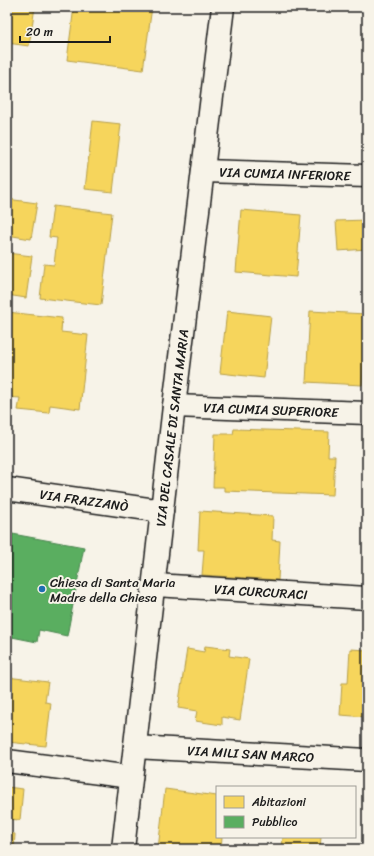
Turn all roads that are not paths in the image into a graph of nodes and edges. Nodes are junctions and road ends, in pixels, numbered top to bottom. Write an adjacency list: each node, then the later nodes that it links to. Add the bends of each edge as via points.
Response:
1 (224, 7): 2 (street, VIA DEL CASALE DI SANTA MARIA)
2 (203, 171): 3 (street, VIA CUMIA INFERIORE); 4 (street, VIA DEL CASALE DI SANTA MARIA)
3 (367, 176)
4 (174, 406): 5 (street, VIA CUMIA SUPERIORE); 7 (street, VIA DEL CASALE DI SANTA MARIA)
5 (367, 413)
6 (7, 489): 7 (street, VIA FRAZZANÒ)
7 (162, 511): 8 (street, VIA DEL CASALE DI SANTA MARIA)
8 (154, 584): 9 (street, VIA CURCURACI); 10 (street, VIA DEL CASALE DI SANTA MARIA)
9 (367, 598)
10 (135, 747): 11 (street, VIA MILI SAN MARCO); 13 (street, VIA DEL CASALE DI SANTA MARIA)
11 (367, 760)
12 (7, 761): 13 (street)
13 (132, 777): 14 (street, VIA DEL CASALE DI SANTA MARIA)
14 (123, 849)

